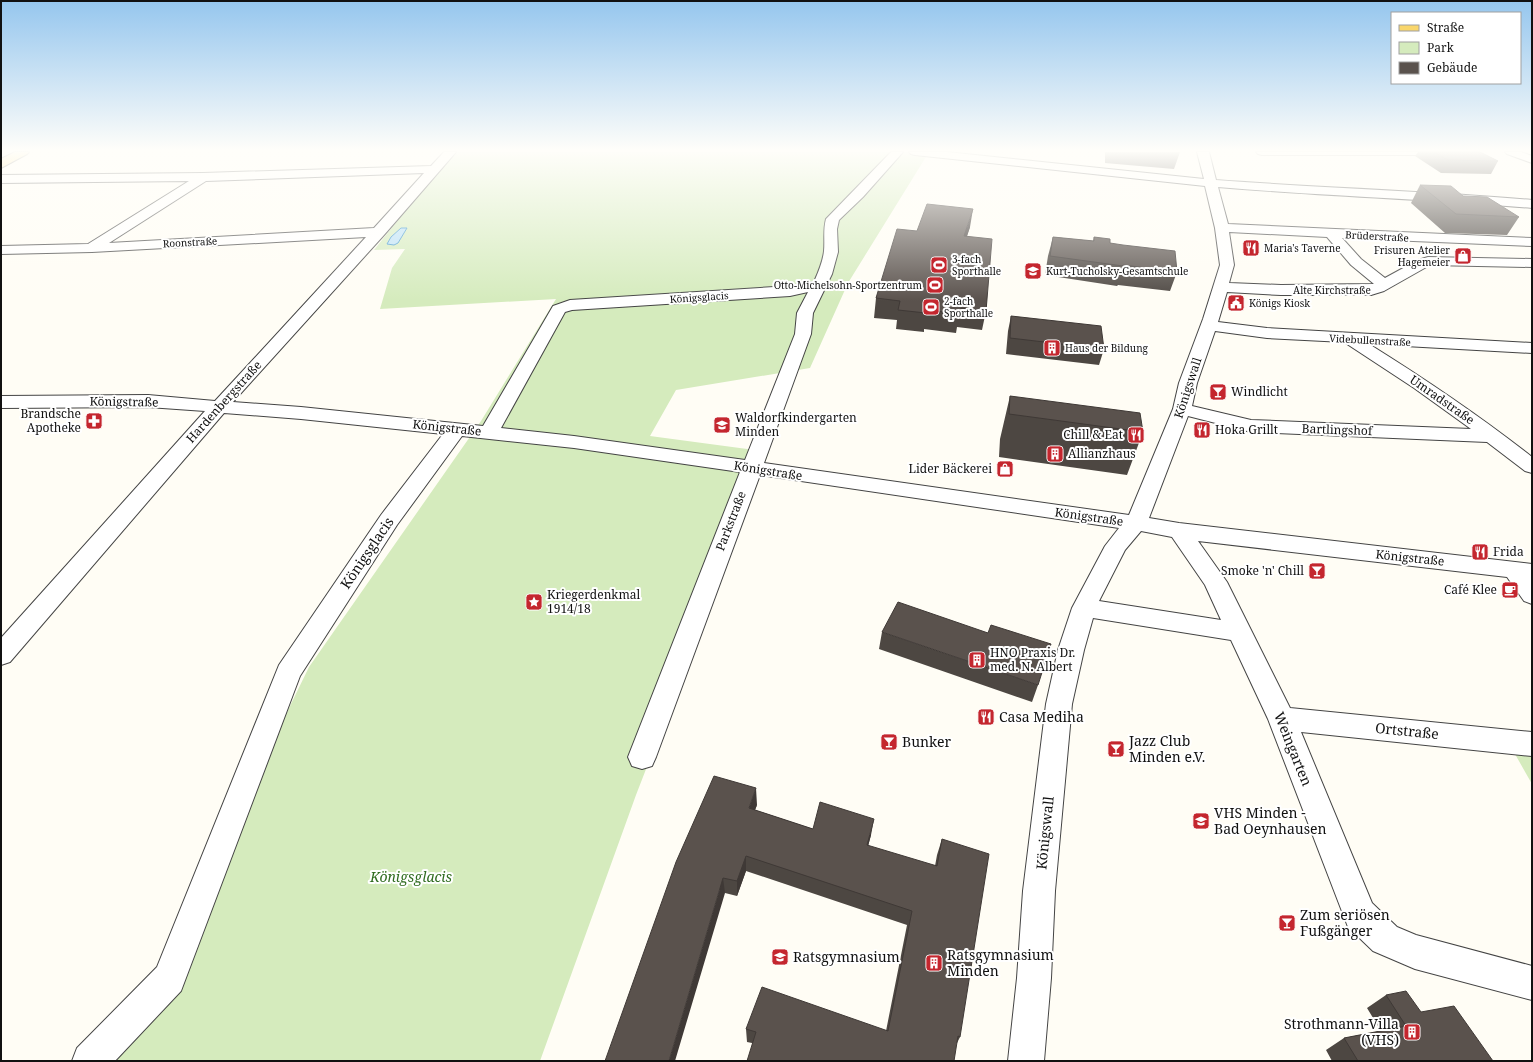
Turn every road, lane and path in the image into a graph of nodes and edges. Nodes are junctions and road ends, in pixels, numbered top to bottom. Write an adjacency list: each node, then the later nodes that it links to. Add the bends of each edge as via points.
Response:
1 (165, 202): 12 (street)
2 (406, 202): 8 (street, Hardenbergstraße)
3 (851, 202): 16 (street, via 833,219 830,229 831,252)
4 (1216, 202): 7 (street, Königswall)
5 (1503, 202): 6 (street)
6 (1532, 204)
7 (1222, 228): 9 (street, Brüderstraße); 18 (street, Königswall, via 1227,265)
8 (379, 232): 12 (street, Roonstraße); 23 (street, Hardenbergstraße)
9 (1332, 234): 10 (street, Brüderstraße); 17 (street, via 1364,270)
10 (1455, 239): 11 (street, Brüderstraße); 14 (street)
11 (1532, 242)
12 (92, 248): 13 (street, Roonstraße)
13 (1, 250)
14 (1484, 263): 15 (street, Alte Kirchstraße); 17 (street, Alte Kirchstraße, via 1423,262)
15 (1532, 263)
16 (820, 285): 26 (street, Königsglacis, via 790,291 570,305 559,309); 29 (street, Parkstraße, via 805,313 802,334)
17 (1385, 285): 18 (street, Alte Kirchstraße, via 1371,290)
18 (1221, 287): 19 (street, Königswall)
19 (1208, 325): 20 (street, Videbullenstraße, via 1267,333); 24 (street, Königswall)
20 (1348, 338): 21 (street, Videbullenstraße); 27 (street, Umradstraße, via 1414,379)
21 (1532, 348)
22 (1, 402): 23 (street, Königstraße, via 148,401)
23 (219, 407): 25 (street, Königstraße); 36 (street, Hardenbergstraße)
24 (1182, 409): 27 (street, Bartlingshof, via 1250,426); 30 (street, Königswall)
25 (457, 429): 26 (street, Königstraße); 41 (street, Königsglacis, via 388,520 288,672 169,979)
26 (489, 432): 29 (street, Königstraße)
27 (1493, 436): 28 (street, Umradstraße)
28 (1532, 466)
29 (751, 468): 30 (street, Königstraße); 39 (street, Parkstraße)
30 (1136, 523): 31 (street, Königstraße); 34 (street, Königswall, via 1116,546)
31 (1179, 531): 32 (street, Königstraße); 35 (street, Weingarten, via 1215,582)
32 (1523, 571): 33 (street)
33 (1532, 595)
34 (1084, 608): 35 (street); 42 (street, Königswall, via 1071,650 1058,712 1040,883)
35 (1240, 632): 37 (street, Weingarten)
36 (1, 655)
37 (1282, 719): 38 (street, Ortstraße); 40 (street, Weingarten, via 1360,915 1385,939 1415,952)
38 (1532, 744)
39 (642, 757)
40 (1532, 983)
41 (90, 1061)
42 (1026, 1061)

